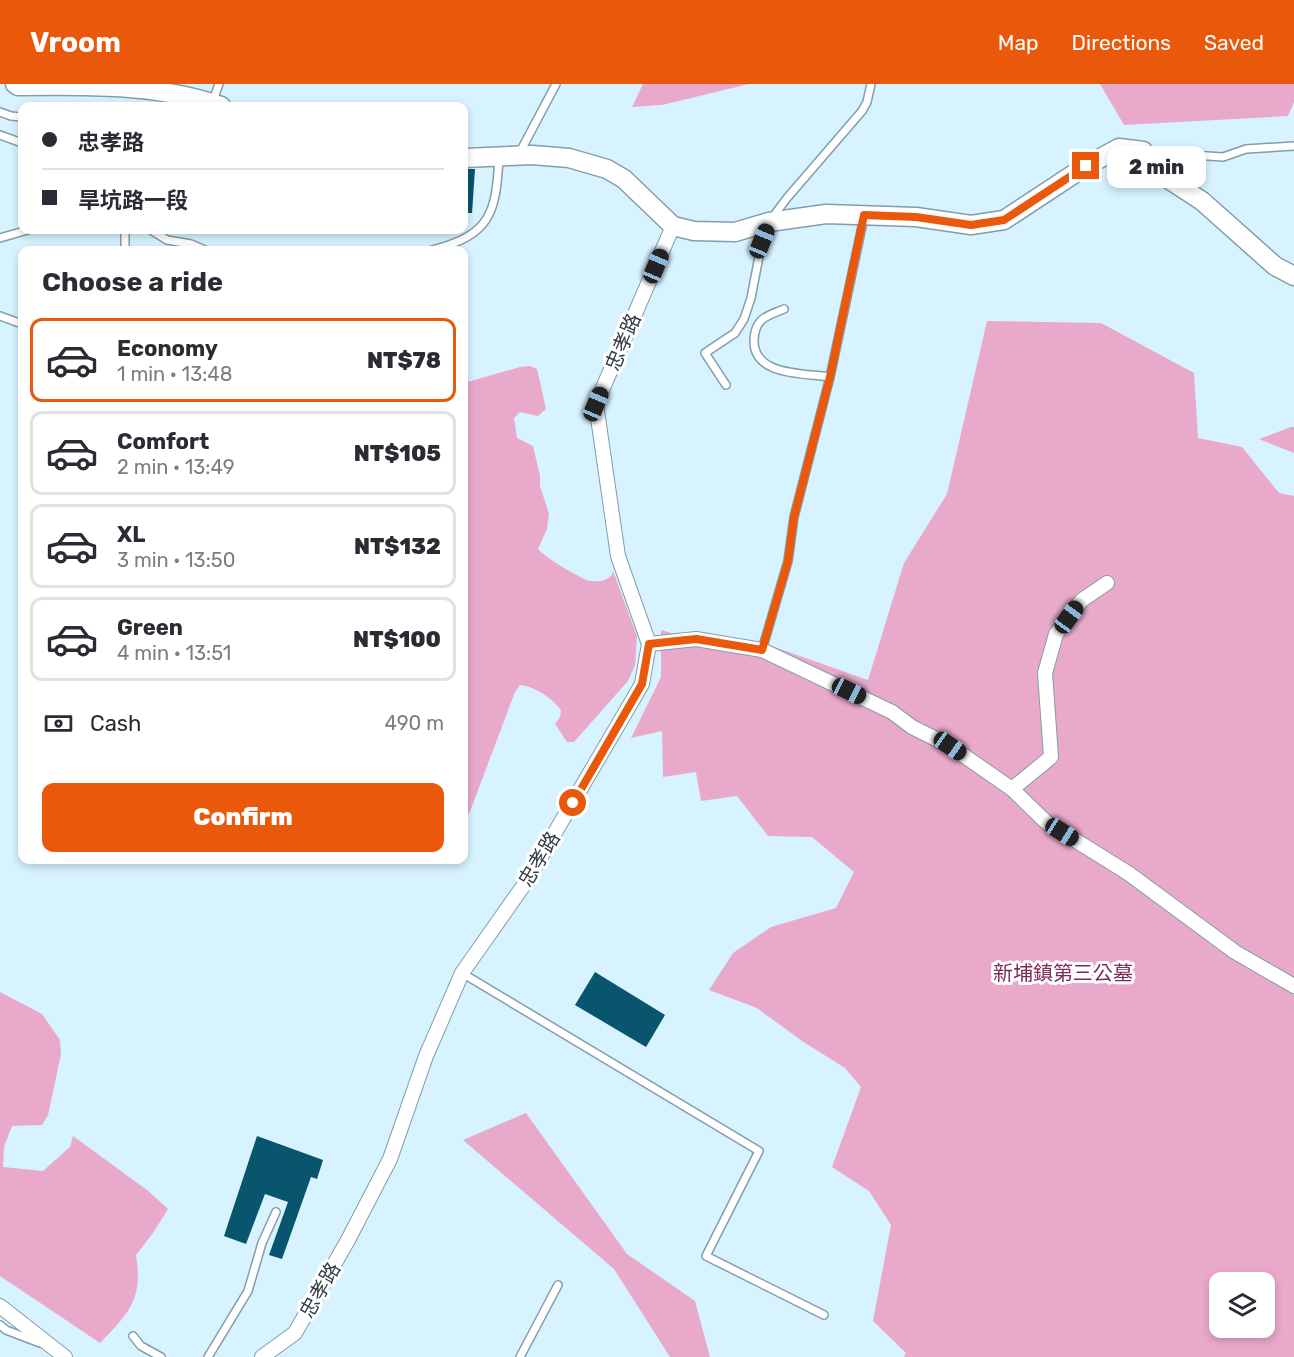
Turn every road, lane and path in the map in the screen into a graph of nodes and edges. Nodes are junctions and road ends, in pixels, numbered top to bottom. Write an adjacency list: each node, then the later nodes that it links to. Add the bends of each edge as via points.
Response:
1 (15, 84): 5 (street, via 162,89)
2 (219, 84): 6 (lane)
3 (556, 84): 14 (lane)
4 (871, 84): 17 (lane, via 862,111)
5 (207, 102)
6 (217, 102)
7 (0, 112): 8 (lane)
8 (18, 117)
9 (0, 135): 10 (lane)
10 (18, 142)
11 (1294, 146): 12 (lane, via 1246,149 1223,157)
12 (1143, 152): 16 (street, via 1119,148 1004,220 971,225); 24 (street, via 1156,171 1202,201 1275,266)
13 (499, 156): 14 (street); 15 (street); 23 (lane, via 497,193 488,218 471,235)
14 (518, 156): 18 (street, via 569,158 607,169 624,179)
15 (468, 158)
16 (864, 215): 17 (street, via 826,214); 28 (lane)
17 (769, 222): 18 (street, via 735,232); 29 (lane, via 744,319 735,333 705,353)
18 (673, 226): 31 (street, 忠孝路, via 596,404 618,556)
19 (18, 233): 21 (lane)
20 (158, 234): 22 (lane)
21 (0, 238)
22 (196, 246)
23 (449, 246)
24 (1294, 276)
25 (784, 309): 28 (lane, via 762,318 755,329 754,348 759,360 770,368)
26 (0, 316): 27 (lane)
27 (18, 323)
28 (830, 377): 32 (lane, via 794,517 788,561)
29 (726, 385)
30 (1107, 583): 33 (street, via 1082,600 1056,634 1045,673 1051,757)
31 (649, 644): 32 (street, via 696,639); 34 (street, 忠孝路, via 642,684 526,882)
32 (762, 650): 33 (street, via 892,712)
33 (1012, 789): 35 (street, via 1046,822 1128,873 1235,952)
34 (462, 974): 39 (lane, via 759,1151 706,1256); 46 (street, 忠孝路, via 426,1056 390,1159 353,1230 295,1332)
35 (1294, 986)
36 (276, 1212): 45 (lane, via 248,1291)
37 (558, 1285): 47 (lane)
38 (0, 1306): 42 (street)
39 (824, 1315)
40 (0, 1325): 42 (lane)
41 (133, 1336): 44 (lane)
42 (51, 1347): 43 (street)
43 (65, 1357)
44 (160, 1357)
45 (208, 1357)
46 (262, 1357)
47 (520, 1357)

